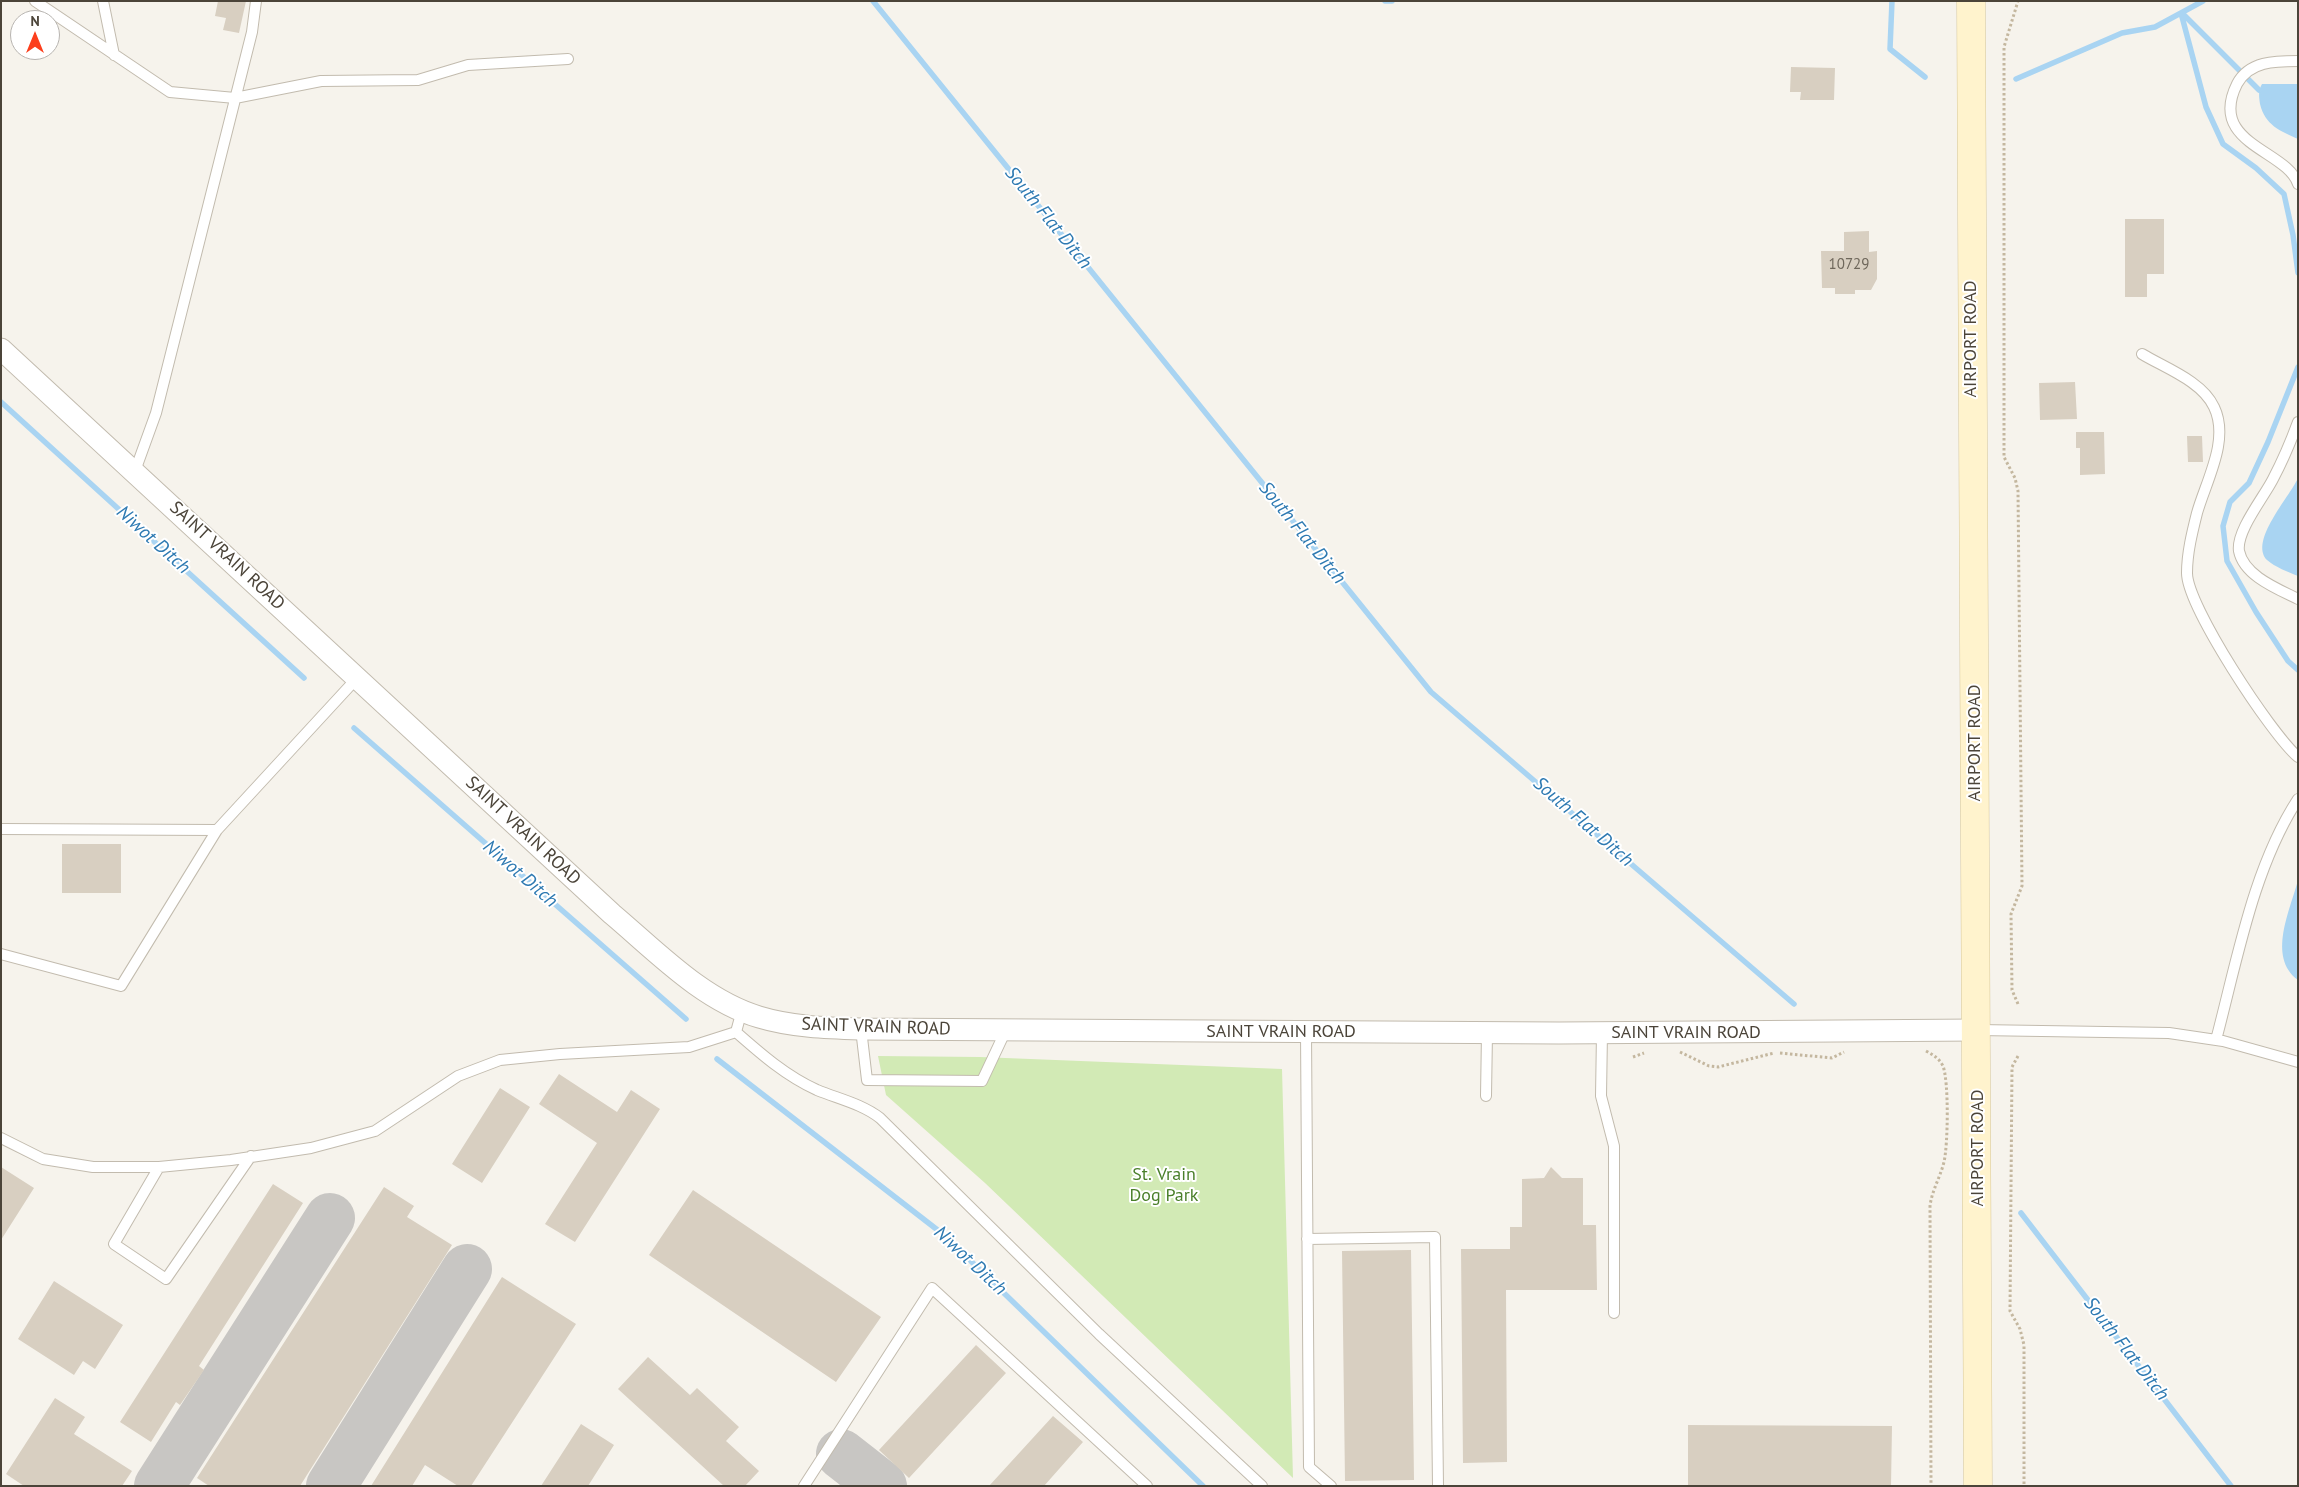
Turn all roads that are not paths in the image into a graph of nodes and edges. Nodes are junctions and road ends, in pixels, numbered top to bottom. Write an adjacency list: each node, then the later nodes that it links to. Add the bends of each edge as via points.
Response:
1 (35, 1): 5 (lane)
2 (103, 1): 5 (lane)
3 (256, 1): 8 (lane, via 252,32)
4 (1971, 1): 24 (main road, AIRPORT ROAD)
5 (114, 54): 8 (lane, via 170,92)
6 (568, 59): 8 (lane, via 468,65 418,80 321,81)
7 (2298, 61): 9 (lane, via 2264,63 2246,72 2237,85 2232,107 2234,120 2245,139 2288,169)
8 (235, 98): 13 (lane, via 156,412)
9 (2298, 184)
10 (1, 349): 13 (street, SAINT VRAIN ROAD)
11 (2142, 354): 16 (lane, via 2195,385 2214,406 2219,425 2218,446 2190,546 2188,586 2213,635 2256,704 2280,739)
12 (2298, 422): 14 (lane, via 2272,480 2244,530 2239,549 2242,559 2253,572)
13 (135, 472): 15 (street, SAINT VRAIN ROAD)
14 (2298, 599)
15 (358, 676): 19 (lane); 21 (street, SAINT VRAIN ROAD, via 612,914 691,980)
16 (2298, 756)
17 (2298, 799): 29 (lane, via 2278,834 2264,872)
18 (1, 829): 19 (lane)
19 (217, 830): 20 (lane, via 121,986)
20 (1, 954)
21 (742, 1010): 22 (street, SAINT VRAIN ROAD, via 797,1025); 25 (lane)
22 (861, 1029): 23 (street, SAINT VRAIN ROAD); 23 (lane, via 867,1080 982,1081)
23 (1006, 1030): 26 (street, SAINT VRAIN ROAD)
24 (1977, 1030): 28 (street, SAINT VRAIN ROAD); 29 (lane, via 2140,1031); 42 (main road, AIRPORT ROAD)
25 (736, 1032): 33 (lane, via 689,1047 500,1060 458,1076 375,1131 312,1148); 39 (lane, via 788,1074 880,1118 1099,1334)
26 (1306, 1032): 27 (street, SAINT VRAIN ROAD); 35 (lane)
27 (1487, 1033): 28 (street, SAINT VRAIN ROAD); 31 (lane)
28 (1602, 1033): 36 (lane, via 1601,1096 1614,1146)
29 (2216, 1040): 30 (lane)
30 (2298, 1062)
31 (1486, 1096)
32 (1, 1138): 34 (lane, via 43,1159 93,1167)
33 (251, 1156): 34 (lane); 34 (lane, via 166,1279 114,1244)
34 (159, 1167)
35 (1307, 1239): 40 (lane, via 1309,1467); 41 (lane, via 1435,1237)
36 (1614, 1313)
37 (804, 1486): 38 (lane, via 932,1288)
38 (1147, 1486)
39 (1262, 1486)
40 (1331, 1486)
41 (1438, 1486)
42 (1978, 1486)

